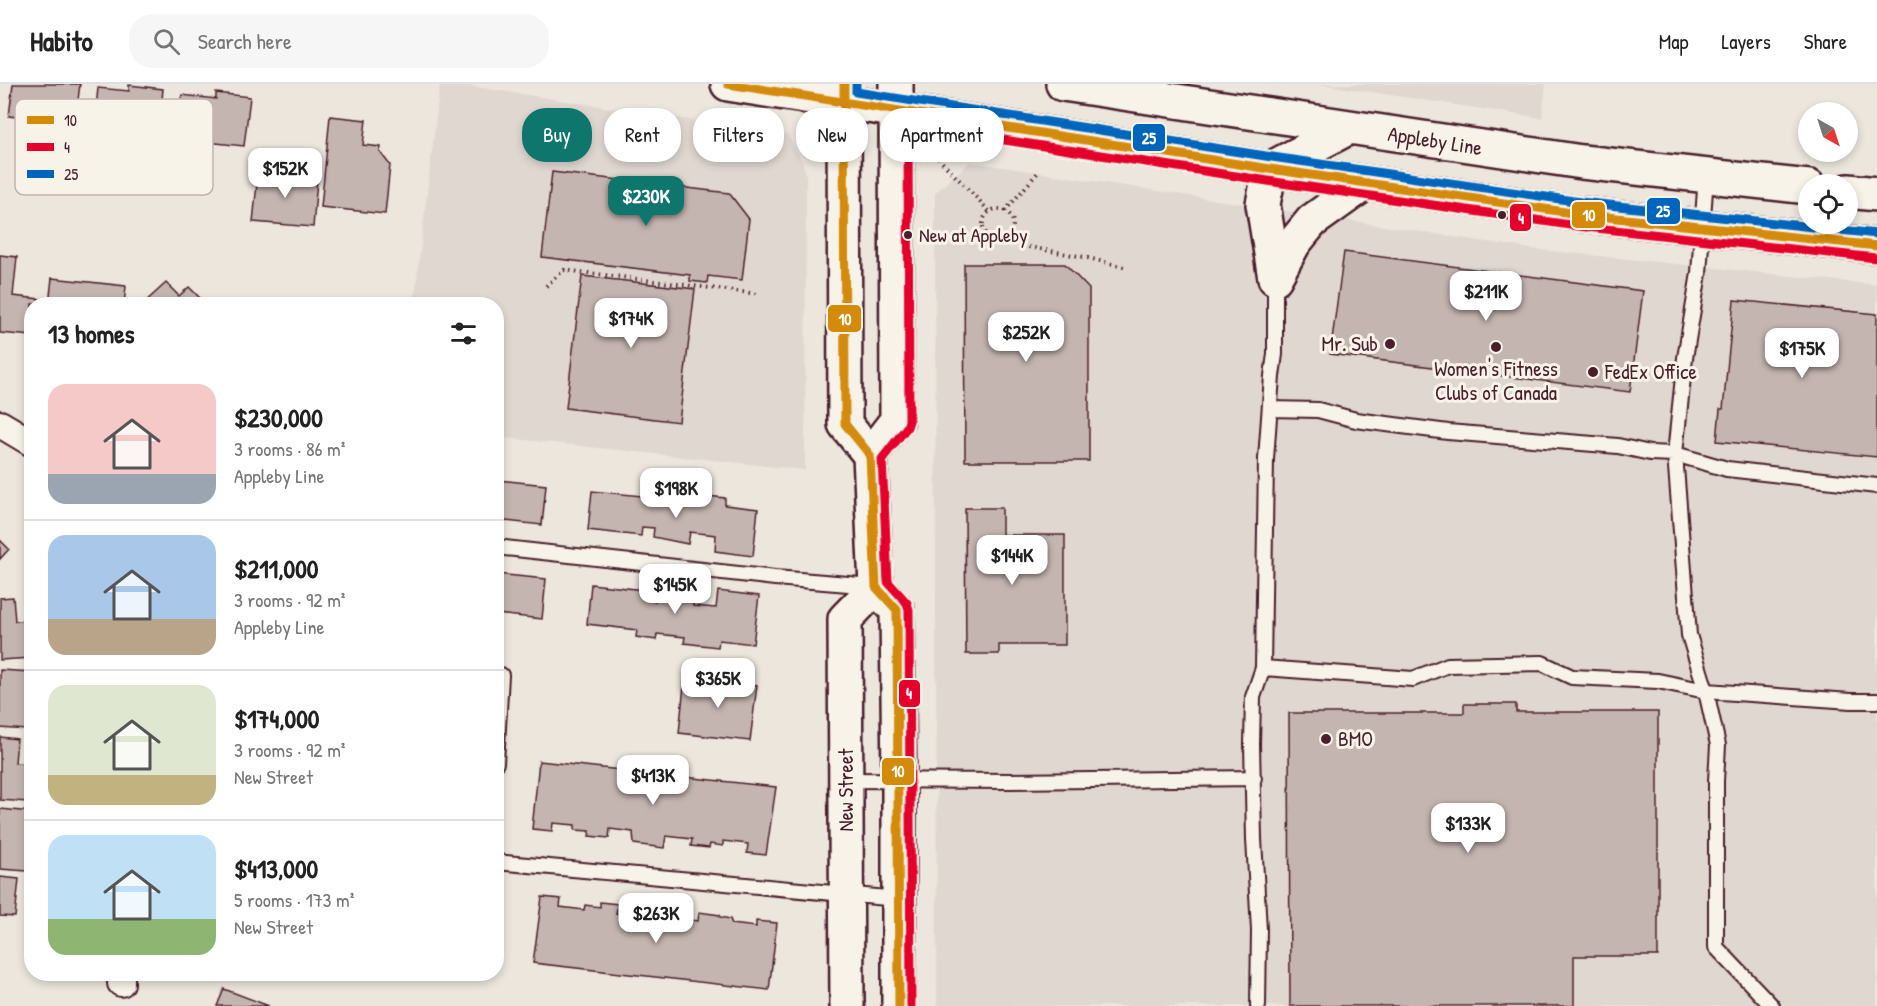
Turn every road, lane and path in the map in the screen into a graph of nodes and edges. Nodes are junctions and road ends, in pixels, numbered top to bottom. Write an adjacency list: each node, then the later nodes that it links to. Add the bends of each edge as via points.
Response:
1 (728, 84): 3 (main road)
2 (1063, 84): 5 (main road, Appleby Line)
3 (844, 93): 4 (main road); 27 (main road, via 845,424)
4 (896, 97): 7 (main road); 27 (main road, via 897,420)
5 (1348, 128): 7 (main road); 9 (main road, Appleby Line)
6 (942, 162): 15 (path)
7 (1270, 169): 10 (main road); 20 (main road, via 1263,204)
8 (1040, 170): 14 (path)
9 (1706, 177): 11 (main road, Appleby Line); 16 (lane)
10 (1365, 183): 16 (main road, via 1579,214); 20 (main road, via 1312,221 1294,243)
11 (1798, 186)
12 (1858, 192): 13 (main road)
13 (1877, 194)
14 (1005, 211): 15 (path); 17 (path, via 1013,222)
15 (990, 212): 17 (path, via 985,220 987,233 999,239)
16 (1702, 227): 18 (main road); 26 (lane)
17 (1008, 235): 19 (path, via 1023,246)
18 (1877, 246)
19 (1128, 268)
20 (1275, 278): 23 (lane)
21 (546, 286): 22 (path, via 564,270)
22 (759, 294)
23 (1270, 409): 26 (lane, via 1318,410 1413,428); 31 (lane)
24 (0, 424): 25 (street)
25 (24, 438)
26 (1676, 454): 28 (lane, via 1726,470); 32 (lane, via 1689,635)
27 (870, 455): 30 (main road)
28 (1877, 486)
29 (504, 548): 30 (lane)
30 (876, 587): 35 (main road, New Street, via 845,620); 36 (main road, via 897,610)
31 (1263, 668): 32 (lane, via 1413,679 1448,665 1542,663 1572,677 1658,681); 34 (lane, via 1253,697)
32 (1706, 691): 33 (lane); 43 (lane, via 1718,745 1716,947)
33 (1877, 701)
34 (1254, 778): 36 (lane); 42 (lane)
35 (847, 780): 36 (lane); 38 (main road, New Street)
36 (899, 780): 39 (main road)
37 (504, 863): 38 (lane)
38 (847, 893): 39 (lane); 40 (main road, New Street)
39 (898, 898): 41 (main road)
40 (847, 1006)
41 (898, 1006)
42 (1258, 1006)
43 (1772, 1006)

